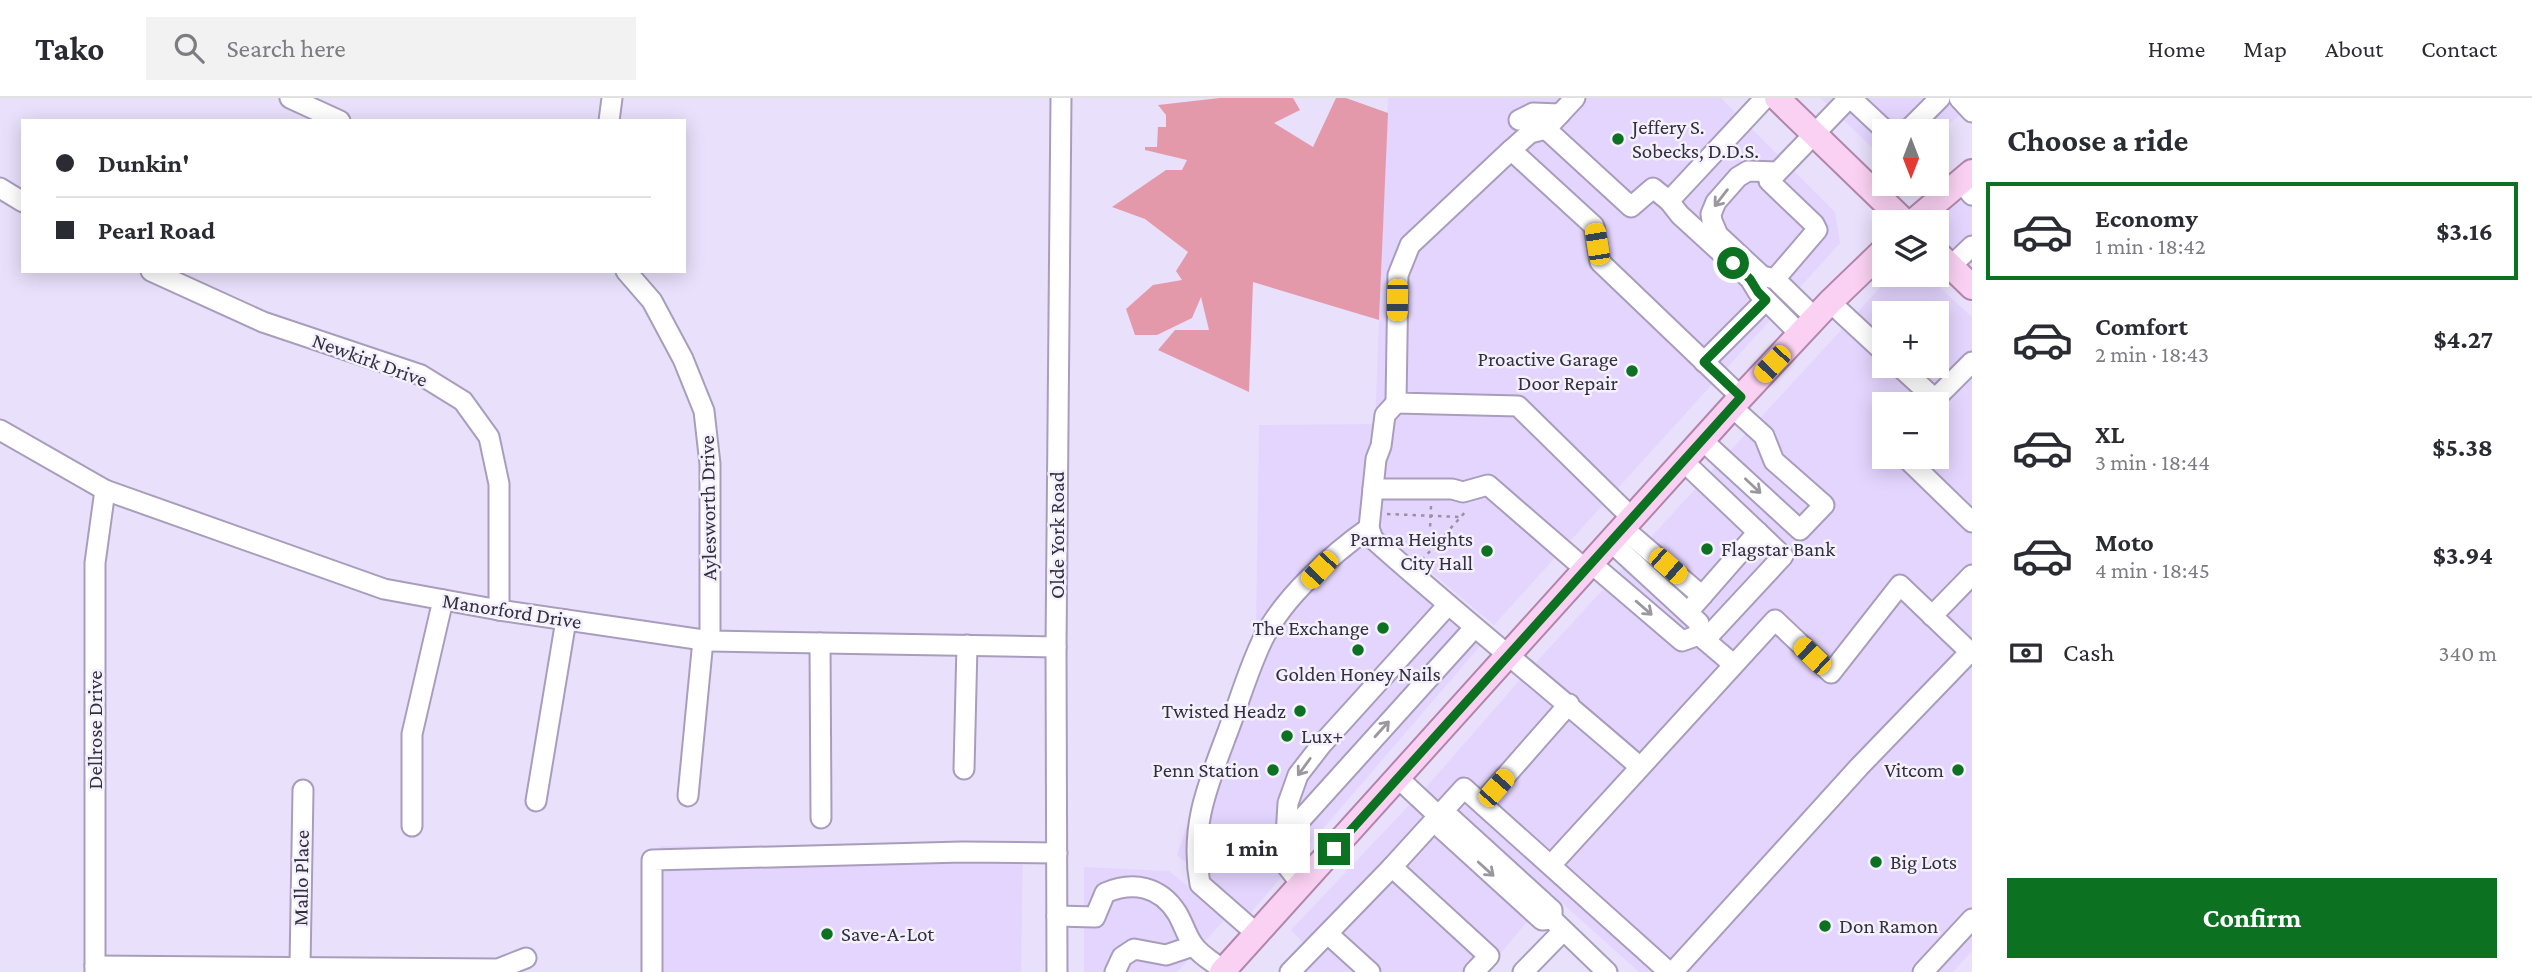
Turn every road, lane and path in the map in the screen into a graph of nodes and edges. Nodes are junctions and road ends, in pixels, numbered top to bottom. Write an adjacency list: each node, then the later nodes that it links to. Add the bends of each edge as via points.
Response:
1 (290, 98): 10 (street)
2 (612, 98): 11 (street)
3 (1061, 98): 73 (street, Olde York Road)
4 (1575, 98): 9 (street)
5 (1765, 98): 22 (street)
6 (1776, 98): 16 (main road)
7 (1851, 98): 12 (street); 16 (street)
8 (1940, 98): 13 (street)
9 (1560, 114): 14 (street, via 1533,113); 15 (street)
10 (336, 119)
11 (609, 119)
12 (1873, 119)
13 (1919, 119)
14 (1519, 120)
15 (1546, 129): 17 (street, via 1530,133); 22 (street, via 1631,207 1653,188)
16 (1815, 135): 18 (street); 23 (main road)
17 (1511, 150): 36 (street, via 1594,226 1600,262); 42 (street, via 1410,245 1398,275)
18 (1777, 172): 31 (street, via 1769,181 1817,230); 31 (street, one-way to 31, via 1748,171 1738,177 1711,214 1718,235 1762,276)
19 (1968, 183): 24 (main road)
20 (0, 188): 21 (street)
21 (21, 201)
22 (1670, 201): 33 (street)
23 (1893, 210)
24 (1930, 210)
25 (1972, 246): 26 (street)
26 (1949, 257)
27 (1872, 262): 34 (main road)
28 (1949, 264): 32 (main road)
29 (155, 273): 64 (street, Newkirk Drive, via 263,322 421,375 463,401 489,438 499,484)
30 (628, 273): 70 (street, Aylesworth Drive, via 652,301 684,359 704,411 710,464)
31 (1775, 279): 34 (street)
32 (1972, 287)
33 (1766, 300): 34 (street); 36 (street)
34 (1815, 318): 35 (street); 41 (main road)
35 (1872, 346)
36 (1704, 362): 41 (street)
37 (1971, 364): 40 (street)
38 (1910, 378): 39 (street)
39 (1924, 392)
40 (1943, 392)
41 (1736, 402): 44 (main road); 44 (street, one-way to 41, via 1800,530 1825,505 1774,461 1764,436)
42 (1396, 403): 48 (street, via 1385,415); 55 (street, via 1518,406)
43 (0, 430): 50 (street, Manorford Drive)
44 (1702, 440): 45 (main road)
45 (1683, 461): 55 (main road); 56 (street)
46 (1917, 469): 54 (street)
47 (1488, 485): 49 (street, via 1463,492); 52 (path); 58 (street)
48 (1373, 489): 49 (street); 53 (street)
49 (1434, 489): 51 (path)
50 (105, 490): 62 (street, Manorford Drive, via 384,589); 102 (street, Dellrose Drive, via 95,563)
51 (1429, 516): 52 (path); 53 (path); 57 (path, via 1430,529)
52 (1461, 517): 57 (path)
53 (1370, 521): 59 (street, via 1373,538); 96 (street, via 1294,597 1264,636 1206,790 1197,846 1200,884)
54 (1972, 522)
55 (1622, 529): 58 (main road); 61 (street); 65 (street)
56 (1758, 533): 61 (street); 69 (street, via 1783,556)
57 (1442, 538): 59 (path)
58 (1589, 567): 69 (street, one-way to 69, via 1682,641); 75 (main road)
59 (1410, 573): 63 (street)
60 (1972, 575): 66 (street)
61 (1702, 596): 65 (street)
62 (443, 600): 64 (street, Manorford Drive); 87 (street, via 412,734)
63 (1447, 606): 68 (street); 88 (street, one-way to 88, via 1297,775 1288,803)
64 (499, 610): 67 (street, Manorford Drive)
65 (1688, 612): 69 (street, via 1699,623)
66 (1932, 616): 74 (street); 76 (street, via 1900,585 1831,673 1775,620)
67 (566, 620): 70 (street, Manorford Drive); 83 (street)
68 (1474, 628): 75 (street); 88 (street, one-way to 68)
69 (1702, 638): 76 (street)
70 (706, 641): 71 (street, Manorford Drive); 82 (street, Aylesworth Drive)
71 (820, 643): 72 (street, Manorford Drive); 85 (street)
72 (967, 645): 73 (street, Manorford Drive); 79 (street)
73 (1056, 647): 89 (street, Olde York Road)
74 (1971, 653): 111 (street, via 1859,766)
75 (1509, 656): 77 (street); 80 (main road)
76 (1733, 664): 78 (street)
77 (1569, 705): 78 (street); 84 (street)
78 (1640, 767): 90 (street)
79 (964, 769)
80 (1398, 778): 86 (street); 92 (main road)
81 (303, 790): 100 (street, Mallo Place)
82 (688, 796)
83 (536, 801)
84 (1482, 803): 86 (street, via 1464,788); 90 (street)
85 (821, 818)
86 (1440, 818): 91 (street); 95 (street, via 1442,829 1512,893 1542,920)
87 (412, 826)
88 (1287, 835): 92 (street, via 1287,866)
89 (1057, 853): 93 (street, Olde York Road); 104 (street, via 652,860)
90 (1551, 865): 111 (street)
91 (1391, 867): 97 (street); 108 (street, via 1489,957)
92 (1302, 885): 96 (main road)
93 (1058, 916): 98 (street, via 1095,917 1105,893 1120,887 1146,888 1164,896); 105 (street, Olde York Road)
94 (1972, 919): 112 (street)
95 (1558, 925): 109 (street); 110 (street)
96 (1257, 934): 103 (main road)
97 (1328, 934): 101 (street); 107 (street)
98 (1193, 946): 103 (street); 106 (street, via 1166,955 1134,949 1122,957)
99 (526, 958): 100 (street, via 498,969)
100 (300, 966): 102 (street)
101 (1301, 968)
102 (95, 969)
103 (1224, 971)
104 (652, 972)
105 (1058, 972)
106 (1115, 972)
107 (1370, 972)
108 (1474, 972)
109 (1523, 972)
110 (1607, 972)
111 (1671, 972)
112 (1923, 972)

